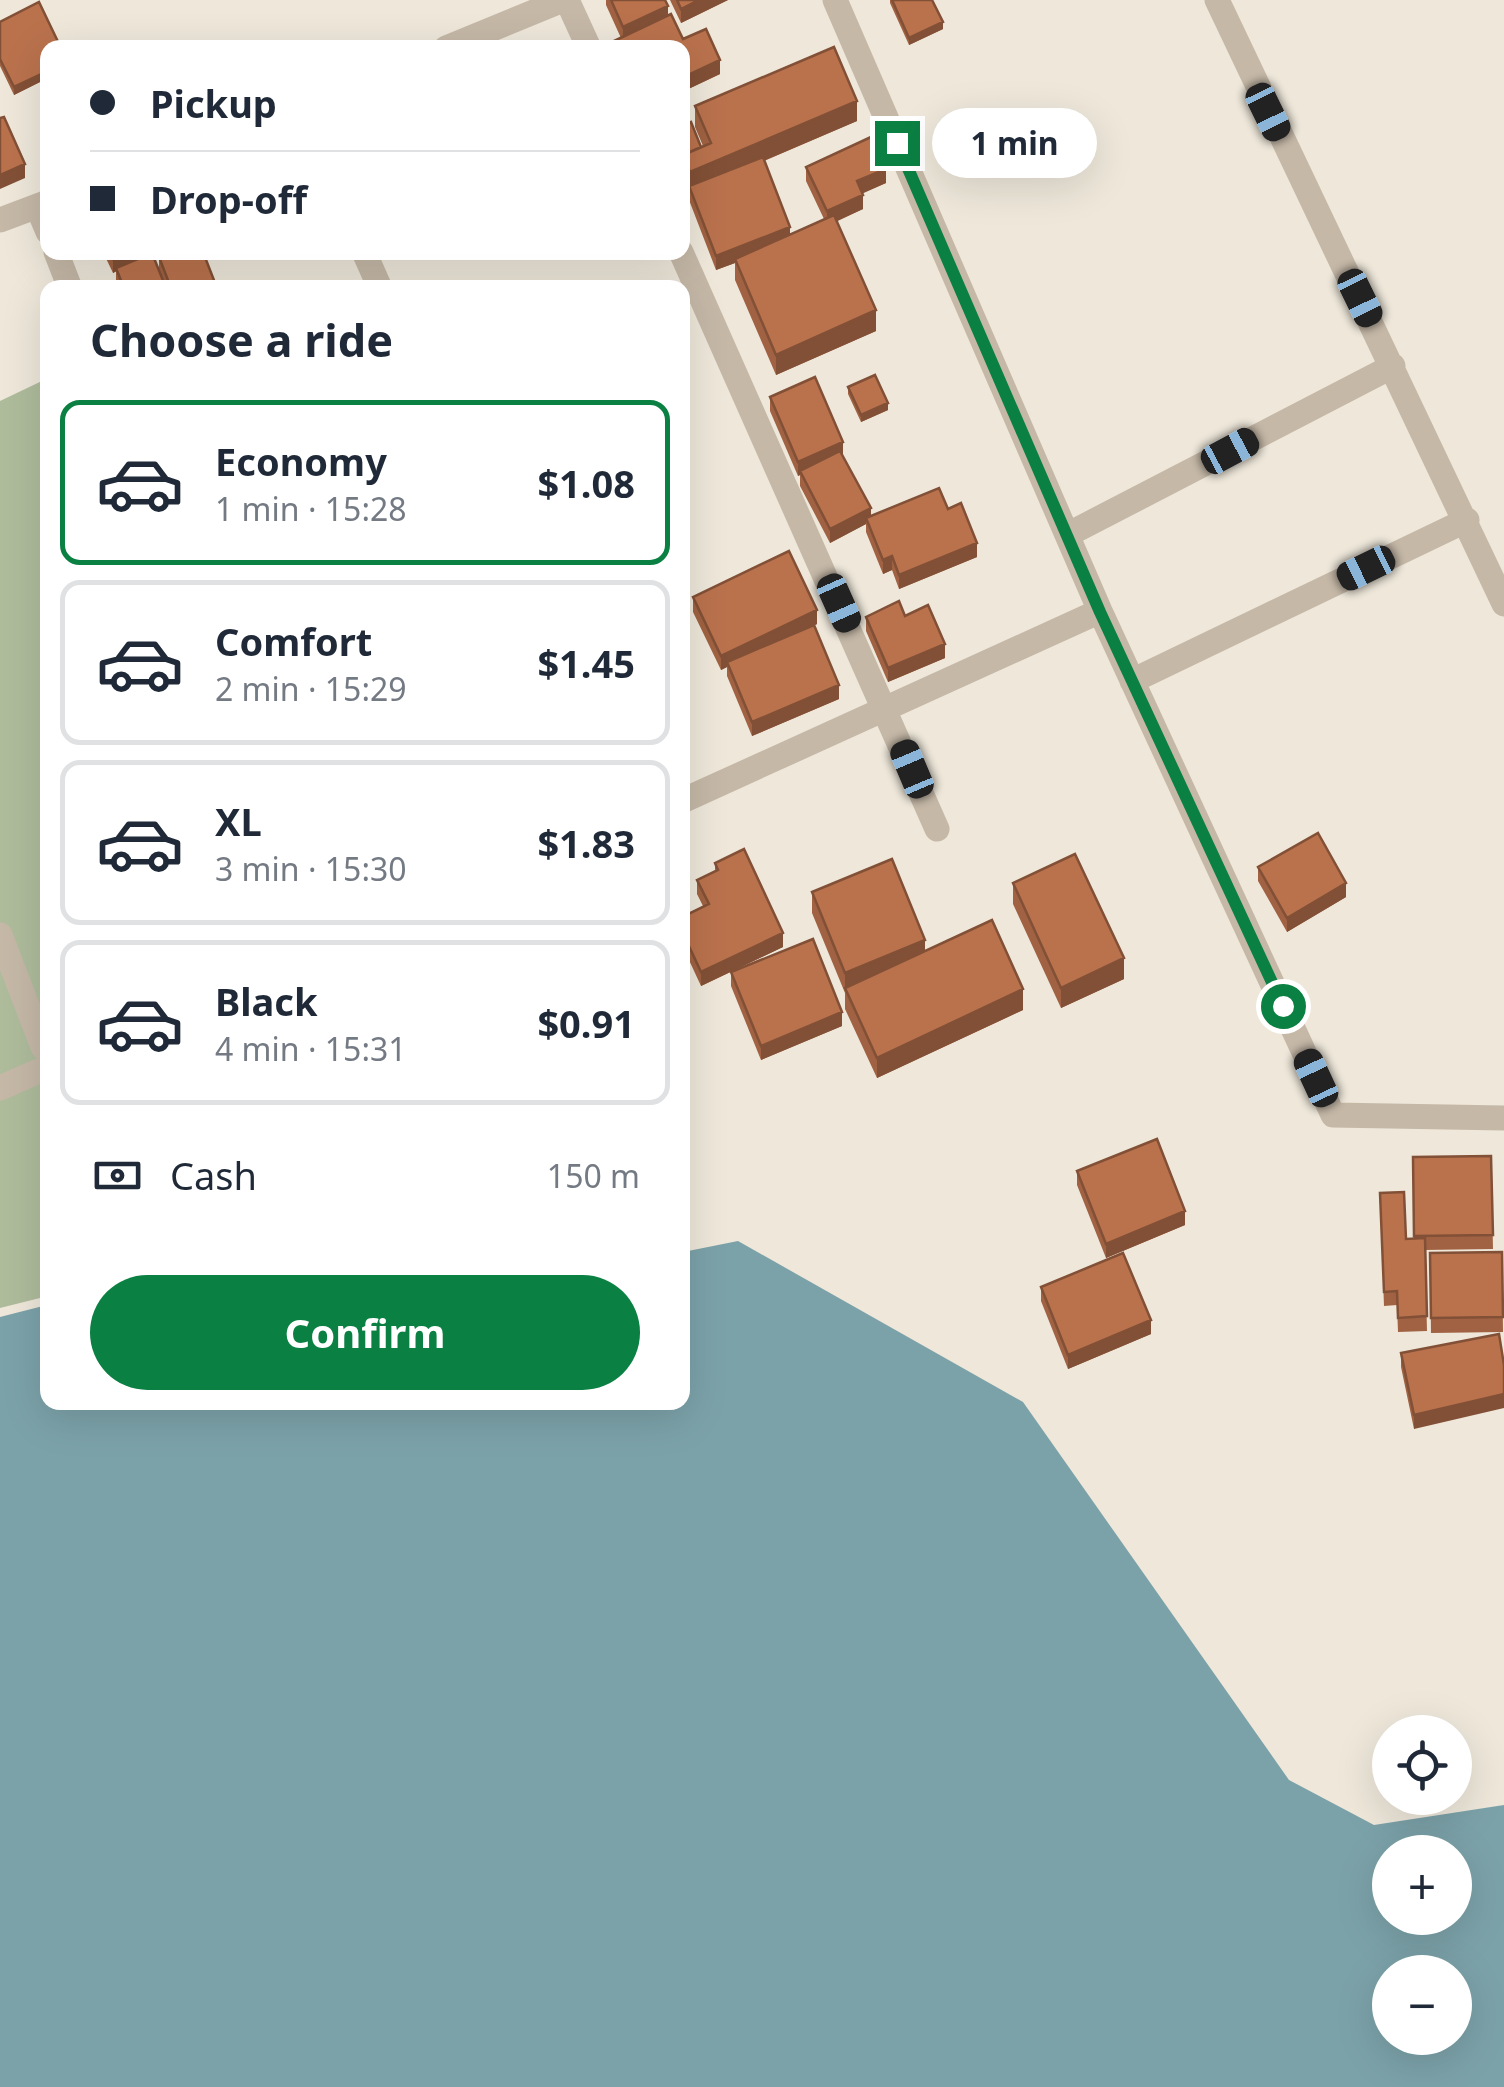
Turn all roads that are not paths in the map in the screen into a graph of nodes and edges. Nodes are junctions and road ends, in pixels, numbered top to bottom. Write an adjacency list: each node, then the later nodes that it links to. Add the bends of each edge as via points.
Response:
1 (565, 0): 4 (street); 5 (street)
2 (835, 0): 11 (street)
3 (1217, 0): 9 (street)
4 (466, 40)
5 (585, 40)
6 (40, 205): 7 (street)
7 (0, 220)
8 (685, 260): 15 (street)
9 (1393, 366): 10 (street); 11 (street)
10 (1467, 520): 12 (street); 14 (street)
11 (1067, 536): 13 (street)
12 (1504, 604)
13 (1100, 612): 14 (street); 15 (street)
14 (1132, 681): 22 (street, via 1333,1115)
15 (886, 708): 16 (street); 17 (street)
16 (690, 797)
17 (937, 829)
18 (0, 935): 19 (street)
19 (40, 1043)
20 (40, 1060): 21 (street)
21 (0, 1088)
22 (1504, 1118)

